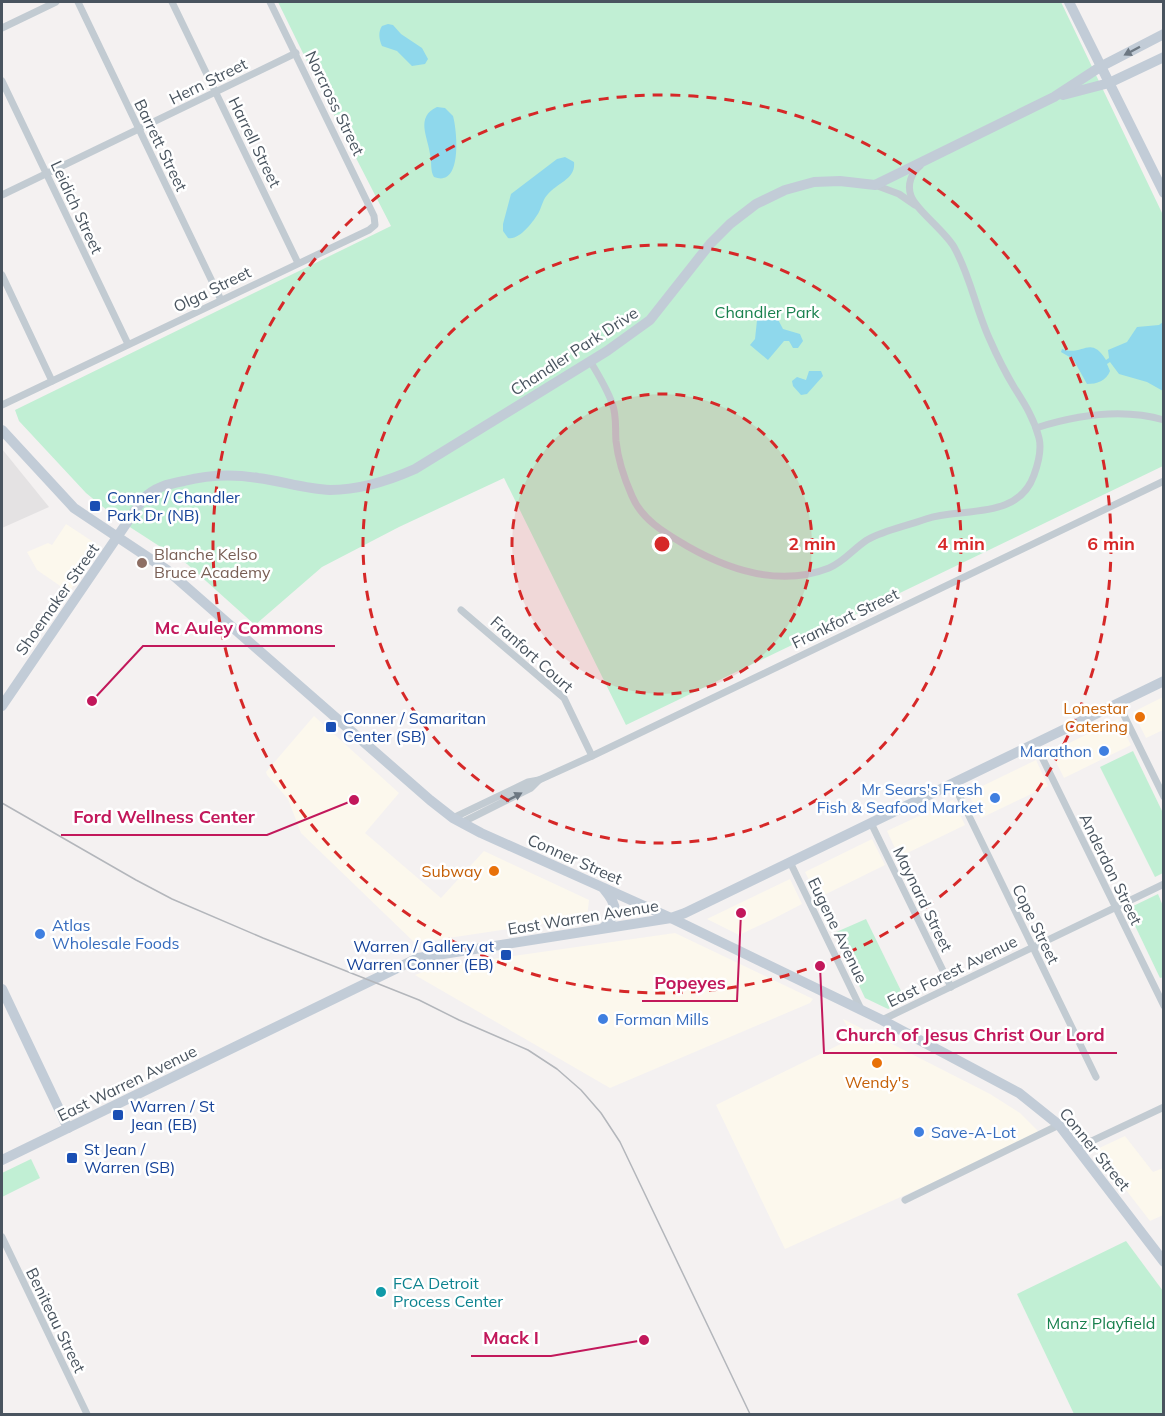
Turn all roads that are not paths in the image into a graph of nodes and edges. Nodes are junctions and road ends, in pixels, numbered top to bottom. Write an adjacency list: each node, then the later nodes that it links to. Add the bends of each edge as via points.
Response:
1 (56, 2): 6 (street)
2 (78, 2): 15 (street, Barrett Street)
3 (172, 2): 13 (street, Harrell Street)
4 (270, 2): 8 (street, Norcross Street)
5 (1069, 2): 10 (main road)
6 (2, 28)
7 (1164, 34): 10 (main road, one-way to 10)
8 (296, 54): 13 (street, Hern Street); 22 (street, Norcross Street)
9 (1164, 57): 12 (main road)
10 (1100, 67): 12 (main road); 14 (main road)
11 (2, 81): 17 (street, Leidich Street)
12 (1109, 83): 14 (main road); 19 (main road)
13 (215, 92): 15 (street, Hern Street); 23 (street, Harrell Street)
14 (1054, 97): 16 (main road)
15 (139, 129): 17 (street, Hern Street); 25 (street, Barrett Street)
16 (926, 160): 18 (main road); 21 (street, via 915,170 910,183 911,196)
17 (46, 174): 20 (street, Hern Street); 26 (street, Leidich Street)
18 (875, 185): 21 (street); 27 (main road, Chandler Park Drive, via 814,183 785,190 756,204 715,238 650,320)
19 (1164, 193)
20 (2, 195)
21 (919, 208): 31 (street, via 954,247 990,340)
22 (374, 216): 23 (street, Olga Street, via 373,228)
23 (298, 263): 25 (street, Olga Street)
24 (2, 275): 28 (street)
25 (221, 300): 26 (street, Olga Street)
26 (128, 344): 28 (street, Olga Street)
27 (590, 361): 31 (street, via 612,403 621,468 642,513 658,528 705,556 763,574 821,570 881,535 932,517 991,510 1011,502 1026,489 1035,472 1040,446); 34 (main road, Chandler Park Drive, via 404,474 369,485 333,490 240,476 174,483 150,493)
28 (52, 381): 29 (street, Olga Street)
29 (2, 405)
30 (1164, 420): 31 (street, via 1102,415)
31 (1036, 428)
32 (2, 430): 34 (main road, Conner Street, via 68,502)
33 (1164, 481): 40 (street, Frankfort Street)
34 (117, 538): 38 (main road, Shoemaker Street); 43 (main road, Conner Street, via 175,577)
35 (461, 610): 40 (street, Franfort Court, via 564,698)
36 (1164, 681): 37 (main road, East Warren Avenue)
37 (1118, 703): 39 (main road, East Warren Avenue); 42 (street)
38 (2, 706)
39 (1035, 743): 41 (main road, East Warren Avenue); 48 (street, Anderdon Street)
40 (592, 756): 43 (street, Frankfort Street)
41 (953, 783): 44 (main road, East Warren Avenue); 51 (street, Cope Street)
42 (1164, 797)
43 (457, 820): 47 (main road, Conner Street)
44 (871, 823): 45 (main road, East Warren Avenue); 52 (street, Maynard Street)
45 (790, 862): 49 (main road, East Warren Avenue); 55 (street, Eugene Avenue)
46 (1164, 884): 48 (street, East Forest Avenue)
47 (602, 887): 49 (main road, Conner Street); 50 (main road, via 615,911)
48 (1115, 907): 51 (street, East Forest Avenue); 54 (street, Anderdon Street)
49 (671, 918): 50 (main road, East Warren Avenue); 55 (main road, Conner Street)
50 (602, 929): 60 (main road, East Warren Avenue, via 418,958)
51 (1032, 947): 52 (street, East Forest Avenue); 57 (street, Cope Street)
52 (951, 987): 56 (street, East Forest Avenue)
53 (2, 989): 60 (main road)
54 (1164, 1006)
55 (861, 1010): 56 (main road, Conner Street)
56 (882, 1020): 59 (main road, Conner Street, via 1019,1092)
57 (1096, 1077)
58 (1164, 1107): 61 (street)
59 (1059, 1125): 61 (main road, Conner Street); 63 (street)
60 (68, 1128): 62 (main road, East Warren Avenue)
61 (1077, 1148): 65 (main road, Conner Street)
62 (2, 1160)
63 (904, 1200)
64 (2, 1237): 66 (street, Beniteau Street)
65 (1164, 1262)
66 (87, 1414)

